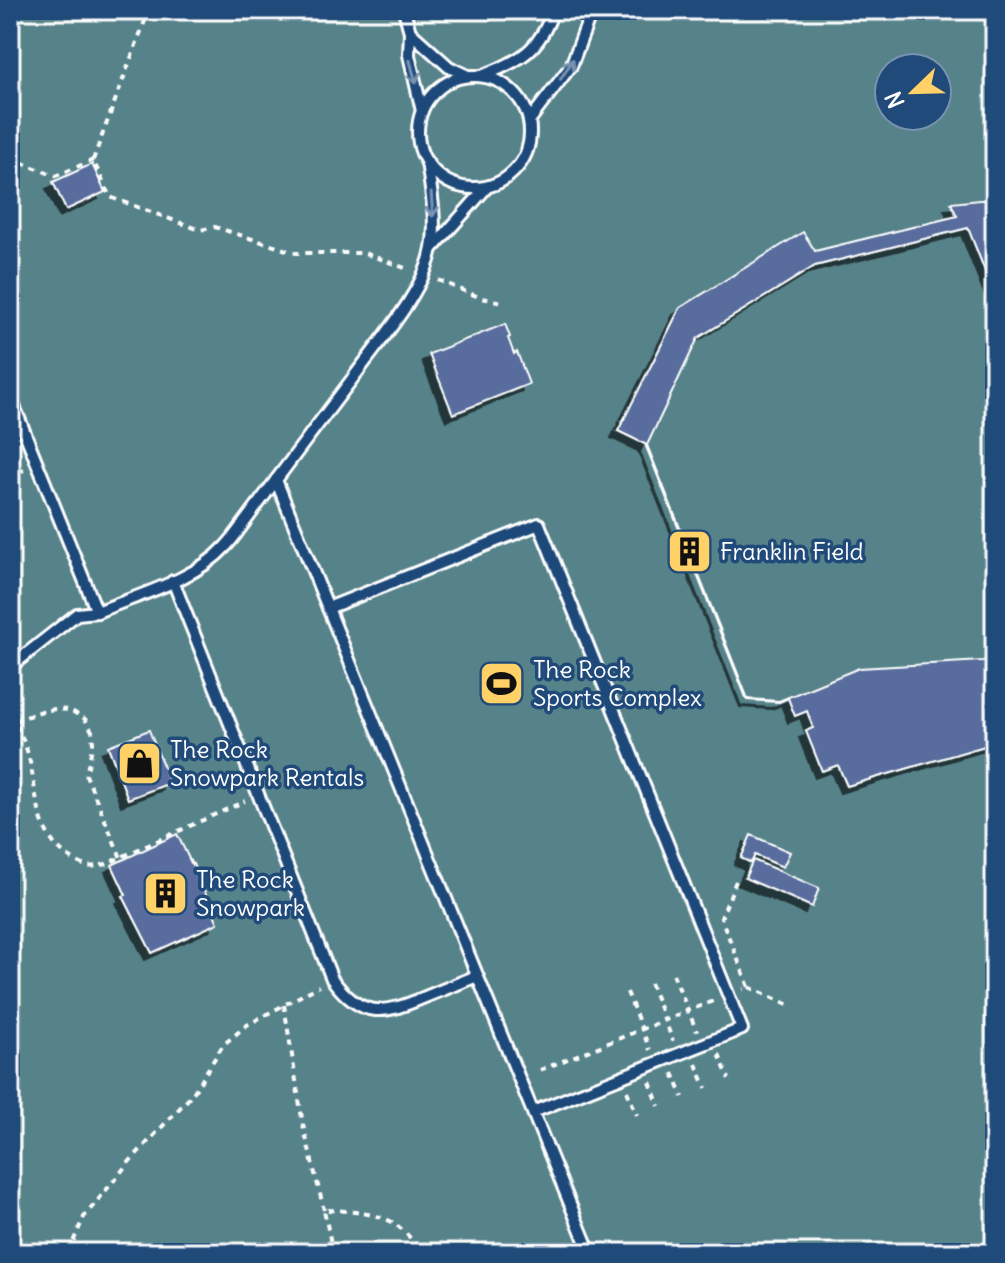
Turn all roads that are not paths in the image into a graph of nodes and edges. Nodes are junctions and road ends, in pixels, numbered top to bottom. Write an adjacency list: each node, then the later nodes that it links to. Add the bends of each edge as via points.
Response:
1 (404, 10): 4 (lane)
2 (553, 10): 6 (lane, via 525,56)
3 (592, 10): 8 (lane, one-way to 3, via 571,66)
4 (410, 32): 5 (lane, via 449,67); 7 (lane, one-way to 7, via 409,55)
5 (468, 76): 6 (lane); 7 (lane, via 433,94)
6 (482, 76): 8 (lane, via 512,91)
7 (422, 111): 9 (lane, via 418,128)
8 (529, 121): 10 (lane, via 526,155 503,180)
9 (427, 162): 10 (lane, via 453,184); 11 (lane, one-way to 11)
10 (487, 187): 11 (lane)
11 (432, 249): 13 (lane, via 409,301)
12 (10, 396): 16 (lane)
13 (276, 480): 14 (lane, via 224,548); 15 (lane)
14 (173, 581): 16 (lane); 18 (lane, via 332,979 344,996 380,1012)
15 (328, 608): 18 (lane); 19 (lane, via 539,524 742,1029)
16 (97, 612): 17 (lane, via 77,614)
17 (10, 667)
18 (477, 976): 19 (lane)
19 (533, 1112): 20 (lane)
20 (590, 1253)

